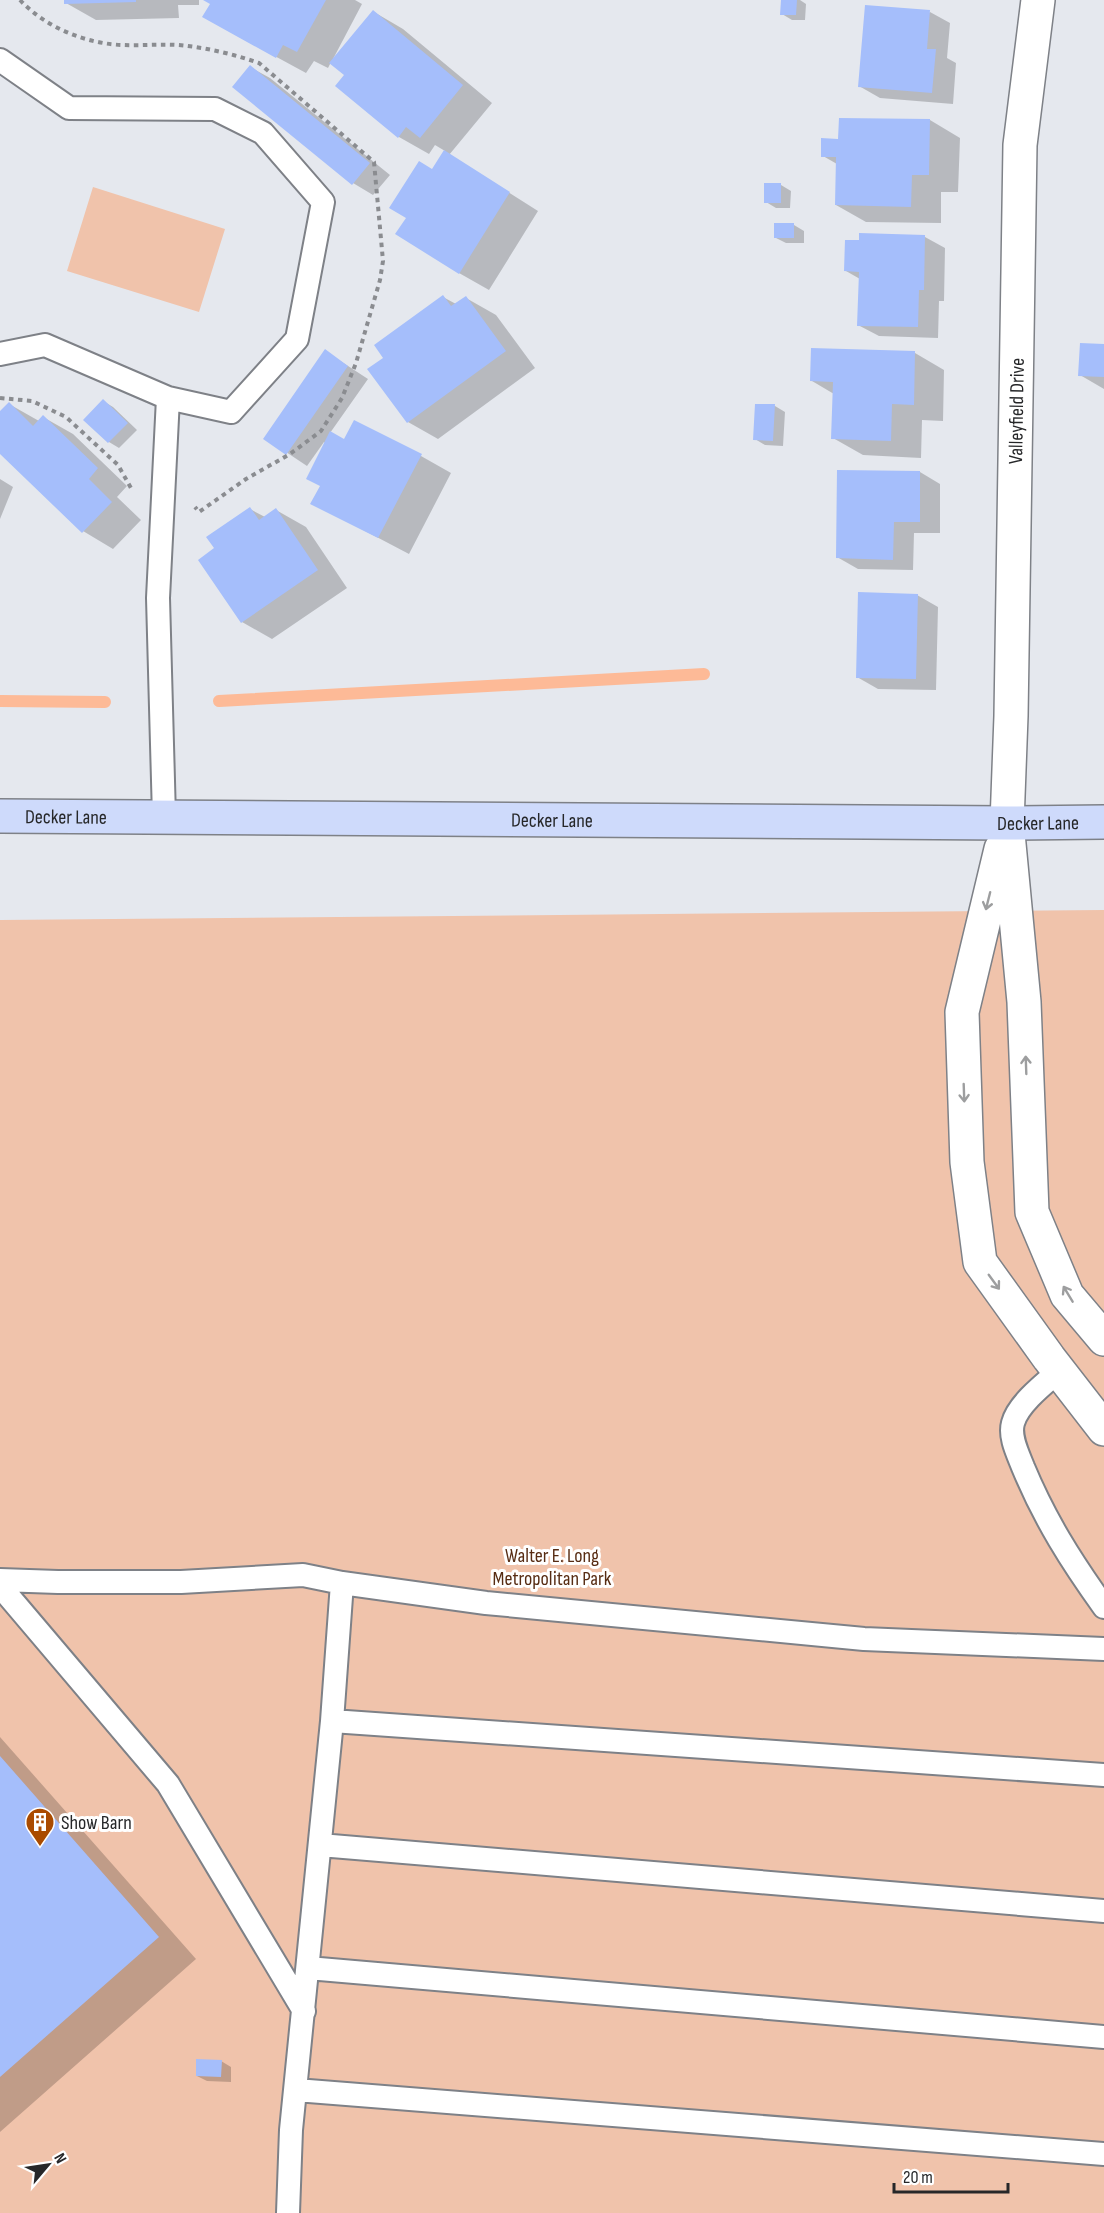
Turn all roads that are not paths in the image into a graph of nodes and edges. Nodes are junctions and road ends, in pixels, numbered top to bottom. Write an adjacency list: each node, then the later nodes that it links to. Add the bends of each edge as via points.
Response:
1 (1038, 0): 8 (street, Valleyfield Drive, via 1020,145)
2 (0, 60): 4 (lane, via 69,108 215,109 263,133 323,201 297,339 231,412)
3 (0, 354): 4 (lane, via 45,345)
4 (168, 398): 6 (lane, via 158,598)
5 (0, 816): 6 (main road, Decker Lane)
6 (164, 816): 8 (main road, Decker Lane)
7 (1104, 822): 8 (main road, Decker Lane)
8 (1007, 824): 9 (street, one-way to 8, via 1067,1295 1032,1212 1024,1002); 10 (street, one-way to 10, via 962,1012 967,1162 980,1262)
9 (1104, 1339)
10 (1059, 1371): 11 (street); 15 (lane, via 1030,1396 1013,1422 1014,1446 1040,1506 1075,1567)
11 (1104, 1429)
12 (0, 1580): 13 (lane, via 181,1582 303,1575)
13 (342, 1583): 16 (lane, via 486,1603 864,1639); 17 (lane)
14 (0, 1586): 22 (lane, via 168,1784)
15 (1104, 1607)
16 (1104, 1649)
17 (332, 1720): 18 (lane); 19 (lane)
18 (1104, 1775)
19 (320, 1845): 20 (lane); 21 (lane)
20 (1104, 1911)
21 (308, 1968): 22 (lane); 23 (lane)
22 (304, 2011): 24 (lane)
23 (1104, 2037)
24 (296, 2090): 25 (lane); 26 (lane)
25 (1104, 2154)
26 (288, 2213)

